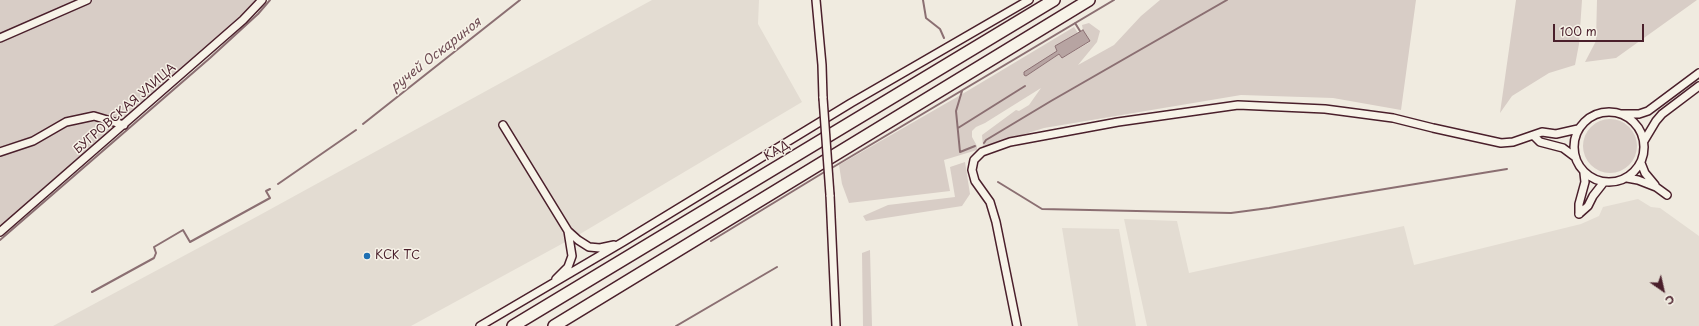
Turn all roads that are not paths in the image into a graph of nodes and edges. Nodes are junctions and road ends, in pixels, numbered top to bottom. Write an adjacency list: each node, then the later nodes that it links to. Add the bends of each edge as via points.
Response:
1 (87, 0): 7 (street)
2 (262, 0): 11 (street, БУГРОВСКАЯ УЛИЦА, via 243,20)
3 (816, 0): 31 (street, bridge, via 830,195)
4 (1029, 0): 26 (street, via 844,107)
5 (1054, 0): 29 (highway, КАД)
6 (1088, 0): 30 (highway)
7 (0, 38)
8 (1699, 73): 10 (street, via 1648,111)
9 (1699, 86): 15 (street, via 1662,114)
10 (1621, 114): 13 (street, via 1602,112 1592,116); 15 (street, via 1636,124)
11 (124, 125): 16 (street, via 94,116 66,122 33,141); 25 (street, БУГРОВСКАЯ УЛИЦА)
12 (504, 125): 24 (street)
13 (1578, 129): 14 (street, via 1556,134 1542,132); 17 (street, via 1575,138)
14 (1534, 136): 17 (street, via 1540,142 1563,148); 32 (street, via 1501,143 1393,118 1325,109 1238,105 1118,122 1010,142 982,152 974,160 972,170 975,181 990,202 996,222)
15 (1644, 141): 18 (street)
16 (0, 152)
17 (1575, 157): 19 (street)
18 (1641, 163): 20 (street); 22 (street, via 1644,173)
19 (1584, 173): 21 (street); 21 (street, via 1585,182 1579,214 1588,206)
20 (1627, 178): 21 (street, via 1612,183); 22 (street)
21 (1604, 182)
22 (1656, 187): 23 (street)
23 (1668, 195)
24 (568, 231): 26 (street, via 589,247 600,248); 27 (street, via 572,256 568,267)
25 (0, 232)
26 (623, 242): 27 (street)
27 (550, 285): 28 (street)
28 (480, 326)
29 (513, 326)
30 (554, 326)
31 (836, 326)
32 (1017, 326)

